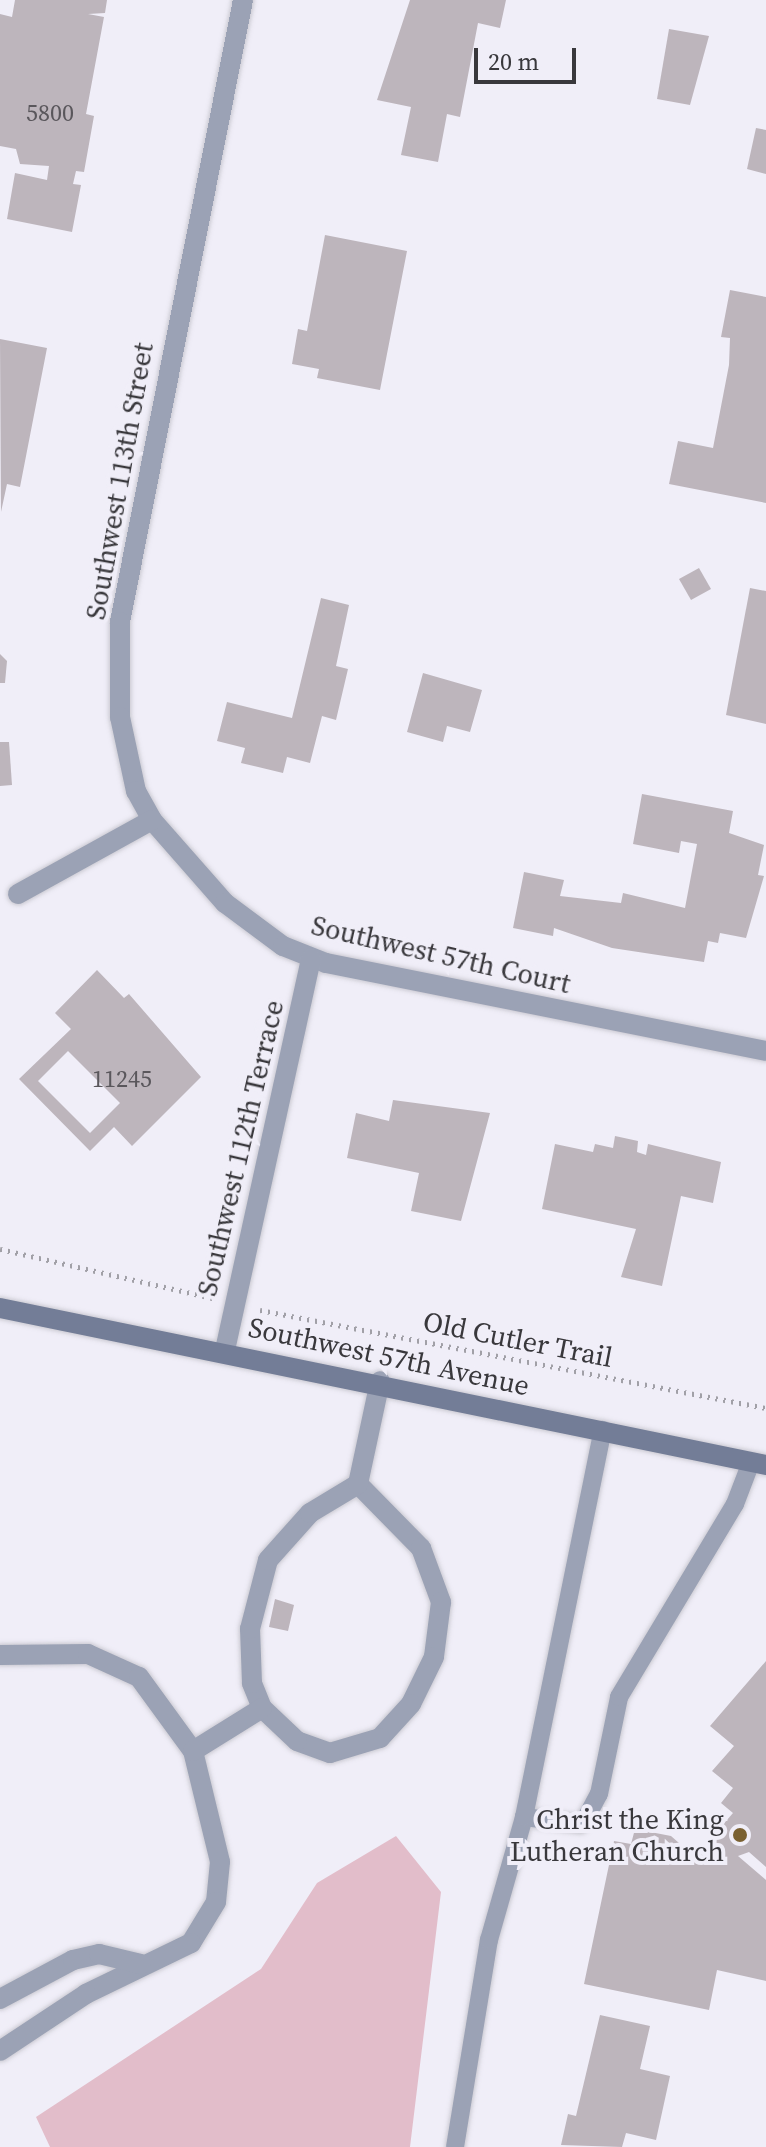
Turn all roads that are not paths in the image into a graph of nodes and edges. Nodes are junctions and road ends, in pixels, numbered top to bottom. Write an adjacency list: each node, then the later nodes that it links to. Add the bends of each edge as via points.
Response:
1 (243, 0): 2 (street, Southwest 113th Street, via 120,622 120,717 136,791)
2 (152, 820): 3 (street); 4 (street, Southwest 57th Court, via 255,929)
3 (18, 894)
4 (311, 958): 5 (street, Southwest 57th Court); 7 (street, Southwest 112th Terrace)
5 (766, 1051)
6 (0, 1308): 7 (main road, Southwest 57th Avenue)
7 (225, 1350): 8 (main road, Southwest 57th Avenue)
8 (380, 1381): 9 (main road, Southwest 57th Avenue); 11 (street)
9 (603, 1430): 10 (main road, Southwest 57th Avenue); 15 (lane)
10 (758, 1463): 15 (lane, via 619,1697 599,1794 586,1818 580,1824)
11 (358, 1484): 13 (street, via 310,1513 257,1582 249,1653); 13 (street, via 396,1517 433,1574 441,1602 429,1675 391,1729 357,1751 315,1751)
12 (0, 1655): 14 (street, via 88,1654 124,1666)
13 (262, 1708): 14 (street)
14 (193, 1751): 16 (street, via 218,1839 216,1902 191,1943)
15 (524, 1817): 19 (lane, via 489,1940)
16 (141, 1964): 17 (street, via 99,1954 73,1960); 18 (street)
17 (0, 1999)
18 (0, 2051)
19 (455, 2147)

